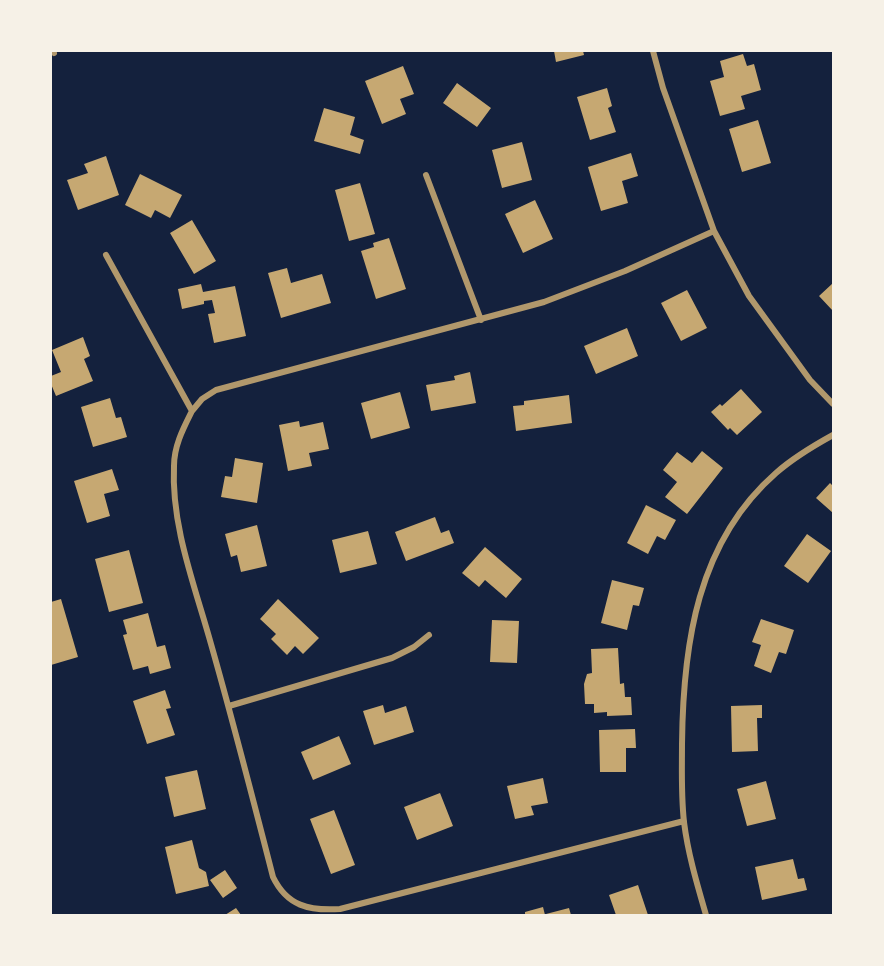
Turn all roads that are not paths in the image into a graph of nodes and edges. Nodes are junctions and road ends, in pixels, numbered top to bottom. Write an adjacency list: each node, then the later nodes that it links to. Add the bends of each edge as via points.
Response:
1 (653, 51): 3 (street)
2 (426, 175): 5 (street)
3 (714, 231): 5 (street, via 574,291); 6 (street, via 749,296 810,380)
4 (106, 255): 7 (street)
5 (481, 320): 7 (street, via 216,390)
6 (833, 404)
7 (192, 411): 10 (street, via 176,449 178,523)
8 (833, 435): 11 (street, via 775,473 723,538 705,576 692,623 682,702)
9 (429, 634): 10 (street, via 392,658)
10 (229, 706): 11 (street, via 273,877 289,900 312,909 340,909)
11 (684, 821): 12 (street)
12 (706, 915)

